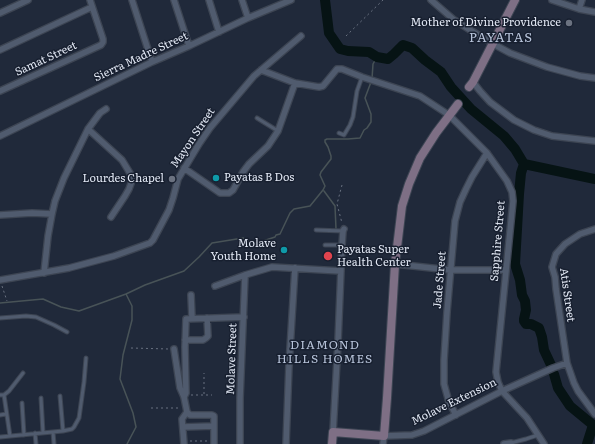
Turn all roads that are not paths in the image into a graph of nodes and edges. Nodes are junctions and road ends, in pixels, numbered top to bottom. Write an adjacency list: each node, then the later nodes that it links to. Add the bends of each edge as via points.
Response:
1 (28, 0): 14 (street)
2 (90, 0): 12 (street)
3 (132, 0): 22 (street)
4 (174, 0): 20 (street)
5 (209, 0): 17 (street)
6 (242, 0): 16 (street)
7 (291, 0): 16 (street, Sierra Madre Street)
8 (431, 0): 19 (street, via 453,19)
9 (515, 0): 19 (street)
10 (552, 0): 13 (street)
11 (582, 0): 13 (street)
12 (92, 7): 21 (street); 28 (street, Samat Street, via 103,39 101,45)
13 (579, 9): 15 (street)
14 (0, 12)
15 (595, 12)
16 (248, 18): 17 (street, Sierra Madre Street)
17 (219, 32): 20 (street, Sierra Madre Street)
18 (301, 36): 23 (street, Mayon Street)
19 (492, 43): 25 (street, via 547,67); 27 (street)
20 (189, 46): 22 (street, Sierra Madre Street)
21 (0, 50)
22 (152, 62): 36 (street, Sierra Madre Street)
23 (261, 70): 26 (street); 39 (street, Mayon Street, via 210,128)
24 (362, 77): 26 (street, Sapphire Street, via 337,69 321,87); 31 (street, Sapphire Street, via 420,96); 35 (lane, via 356,91 350,125 344,135)
25 (595, 78)
26 (295, 83): 34 (street)
27 (471, 84): 37 (street, via 514,120 534,130 552,136)
28 (0, 91)
29 (458, 104): 31 (street)
30 (106, 109): 33 (street)
31 (449, 115): 38 (street, Sapphire Street); 48 (street, via 420,158 409,184 402,206)
32 (257, 118): 34 (lane)
33 (88, 129): 40 (street, via 64,178); 42 (street, via 122,160 133,178)
34 (278, 131): 39 (street, via 268,146 249,164 229,193 220,193)
35 (338, 133)
36 (0, 136)
37 (595, 142)
38 (487, 153): 50 (street, Jade Street, via 460,202 455,221); 51 (street, Sapphire Street, via 512,192)
39 (184, 168): 53 (street, Mayon Street, via 169,210 150,243 114,256)
40 (52, 214): 41 (street); 53 (street)
41 (0, 215)
42 (111, 217)
43 (595, 229): 66 (street, Atis Street, via 580,234 565,244 556,254 552,267)
44 (316, 230): 45 (lane)
45 (344, 230): 47 (street)
46 (325, 244): 47 (lane)
47 (342, 245): 52 (street)
48 (395, 264): 50 (street); 90 (street)
49 (295, 268): 52 (street); 54 (street, via 272,267); 97 (street)
50 (450, 270): 51 (street); 78 (street, Jade Street, via 444,384)
51 (506, 270): 68 (street, Sapphire Street, via 496,372)
52 (341, 271): 83 (street)
53 (44, 273): 55 (street, Mayon Street)
54 (245, 275): 56 (street); 58 (street, Molave Street)
55 (0, 280)
56 (215, 286)
57 (191, 295): 60 (street)
58 (244, 317): 61 (street); 96 (street, Molave Street)
59 (0, 318): 62 (lane, via 36,317)
60 (192, 318): 61 (street); 63 (street, via 186,319)
61 (207, 318): 63 (street, via 206,338)
62 (67, 332)
63 (185, 340): 71 (street)
64 (174, 349): 71 (street, via 180,388)
65 (86, 358): 81 (lane, via 79,418 72,429)
66 (567, 363): 68 (street, Molave Extension); 77 (street, Atis Street, via 578,391)
67 (23, 373): 69 (lane, via 10,390)
68 (502, 391): 78 (street, Molave Extension); 87 (street, via 527,418)
69 (2, 395): 76 (lane)
70 (60, 396): 81 (lane)
71 (185, 396): 74 (street)
72 (41, 398): 85 (lane)
73 (22, 403): 86 (lane)
74 (187, 412): 79 (street, via 214,416); 80 (street, via 182,419)
75 (0, 414): 76 (lane)
76 (6, 414): 88 (lane)
77 (595, 414)
78 (456, 415): 90 (street, Molave Extension, via 424,431)
79 (214, 426): 80 (street); 91 (street)
80 (183, 427): 92 (street)
81 (63, 430): 82 (lane)
82 (53, 432): 85 (lane); 95 (lane)
83 (333, 432): 90 (street, Molave Extension); 98 (street)
84 (35, 433): 85 (lane); 86 (lane); 94 (lane)
85 (43, 433)
86 (24, 435): 88 (lane)
87 (538, 435): 93 (lane); 100 (street)
88 (10, 436): 89 (lane)
89 (0, 437)
90 (383, 440)
91 (214, 442)
92 (184, 443)
93 (511, 443): 99 (street)
94 (36, 444)
95 (54, 444)
96 (240, 444)
97 (286, 444)
98 (332, 444)
99 (504, 444)
100 (544, 444)

